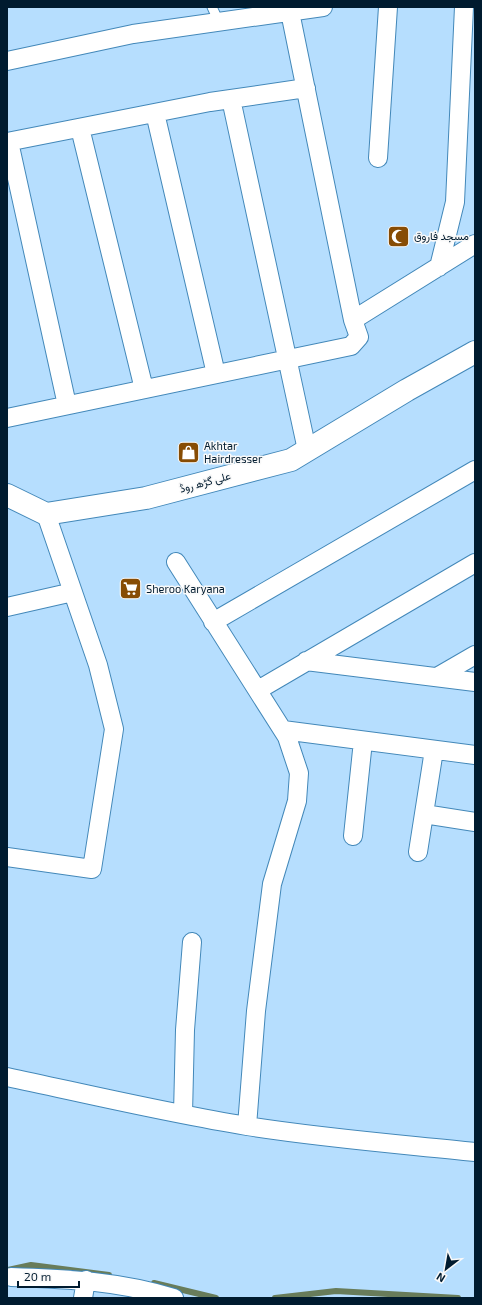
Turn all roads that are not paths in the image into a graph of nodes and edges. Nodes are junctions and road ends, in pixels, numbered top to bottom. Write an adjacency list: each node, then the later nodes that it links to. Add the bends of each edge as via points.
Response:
1 (323, 7): 4 (street)
2 (388, 7): 12 (street)
3 (464, 7): 14 (street, via 455,202)
4 (290, 12): 5 (street); 7 (street)
5 (216, 14): 6 (street)
6 (7, 61)
7 (306, 88): 8 (street); 15 (street)
8 (231, 99): 9 (street); 17 (street)
9 (155, 113): 10 (street); 18 (street)
10 (80, 128): 11 (street); 19 (street)
11 (8, 142): 20 (street)
12 (378, 158)
13 (475, 244): 14 (street)
14 (438, 267): 15 (street)
15 (353, 320): 17 (street, via 359,337 351,346)
16 (475, 352): 22 (main road, علی گڑھ روڈ)
17 (287, 360): 18 (street); 22 (street)
18 (216, 374): 19 (street)
19 (144, 389): 20 (street)
20 (67, 405): 21 (street)
21 (7, 418)
22 (307, 450): 25 (main road, علی گڑھ روڈ, via 291,460 146,498)
23 (475, 470): 30 (street)
24 (7, 494): 25 (main road)
25 (46, 514): 28 (street)
26 (176, 562): 30 (street)
27 (475, 562): 32 (street)
28 (73, 592): 29 (street); 44 (street, via 98,665 114,729 92,870)
29 (7, 608)
30 (213, 622): 35 (street)
31 (475, 655): 33 (street)
32 (306, 661): 33 (street); 35 (street)
33 (437, 677): 34 (street)
34 (475, 682)
35 (258, 690): 36 (street)
36 (283, 730): 37 (street); 48 (street, via 299,773 296,801 272,884 256,1012)
37 (363, 741): 38 (street); 42 (street)
38 (434, 750): 39 (street); 40 (street)
39 (475, 755)
40 (424, 814): 41 (street); 43 (street)
41 (475, 822)
42 (353, 836)
43 (418, 852)
44 (7, 857)
45 (192, 942): 47 (street, via 185,1030)
46 (7, 1077): 47 (street)
47 (183, 1114): 48 (street)
48 (247, 1126): 49 (street)
49 (475, 1152)
50 (11, 1277): 51 (street)
51 (86, 1280): 52 (street); 53 (street)
52 (83, 1298)
53 (174, 1298)

